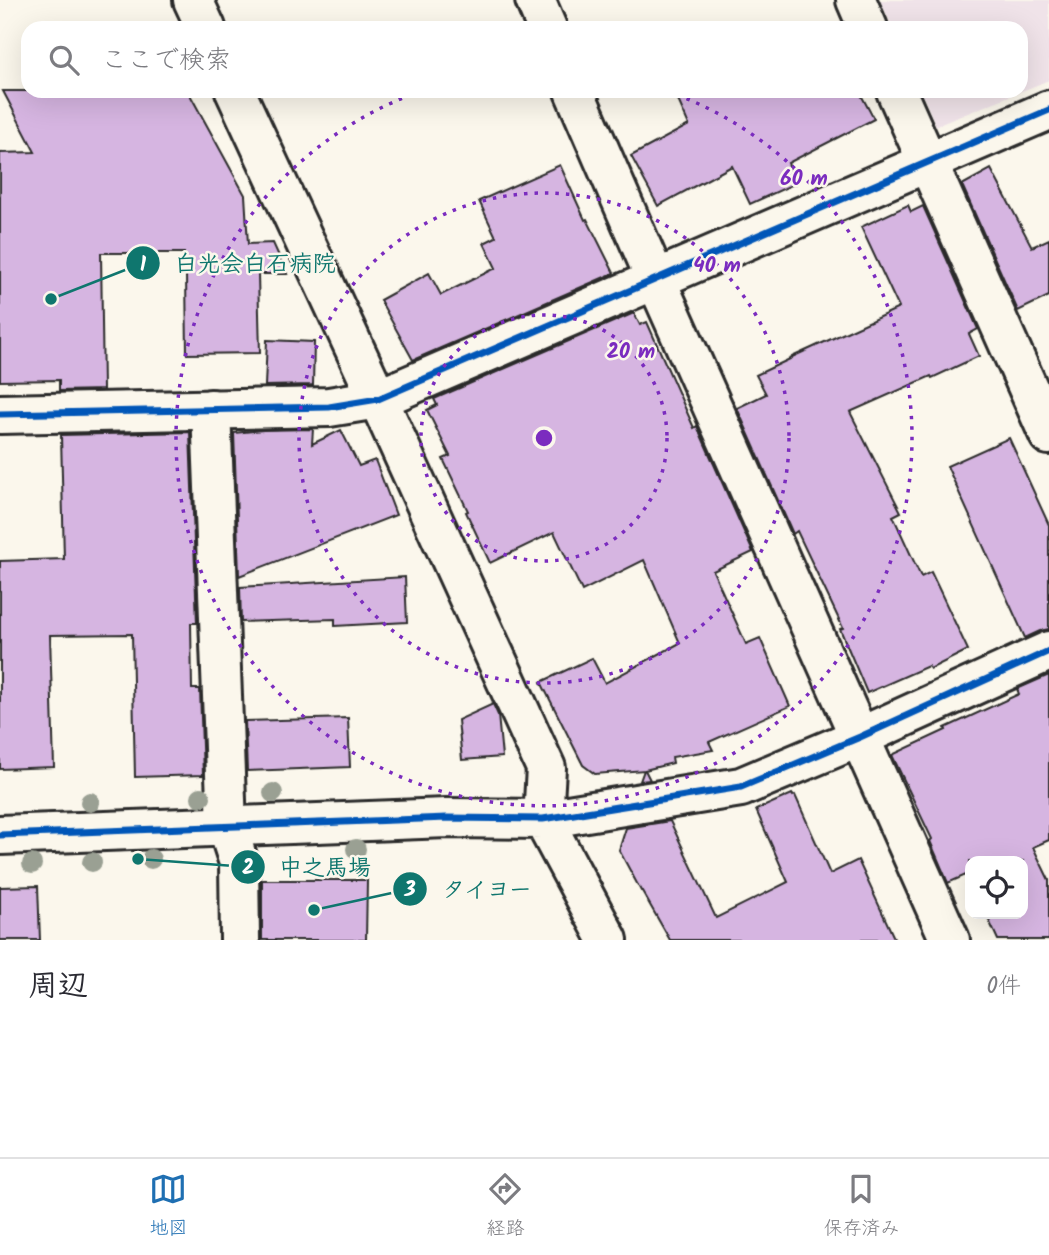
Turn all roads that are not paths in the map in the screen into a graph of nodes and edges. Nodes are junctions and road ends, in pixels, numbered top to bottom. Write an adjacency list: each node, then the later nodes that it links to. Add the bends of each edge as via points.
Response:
1 (193, 0): 4 (street)
2 (535, 0): 5 (street)
3 (856, 0): 6 (street)
4 (203, 21)
5 (544, 21)
6 (865, 21)
7 (238, 98): 13 (street)
8 (577, 98): 12 (street)
9 (899, 98): 11 (street)
10 (1049, 110): 11 (street)
11 (928, 163): 12 (street); 16 (street)
12 (656, 281): 13 (street); 18 (street)
13 (378, 399): 14 (street, via 329,407); 19 (street, via 546,768)
14 (211, 409): 15 (street); 20 (street)
15 (0, 414)
16 (1049, 435)
17 (1049, 651): 18 (street)
18 (860, 737): 19 (street, via 741,787); 24 (street)
19 (543, 819): 20 (street); 23 (street)
20 (227, 826): 21 (street); 22 (street, via 239,863)
21 (0, 835)
22 (240, 940)
23 (608, 940)
24 (950, 940)

